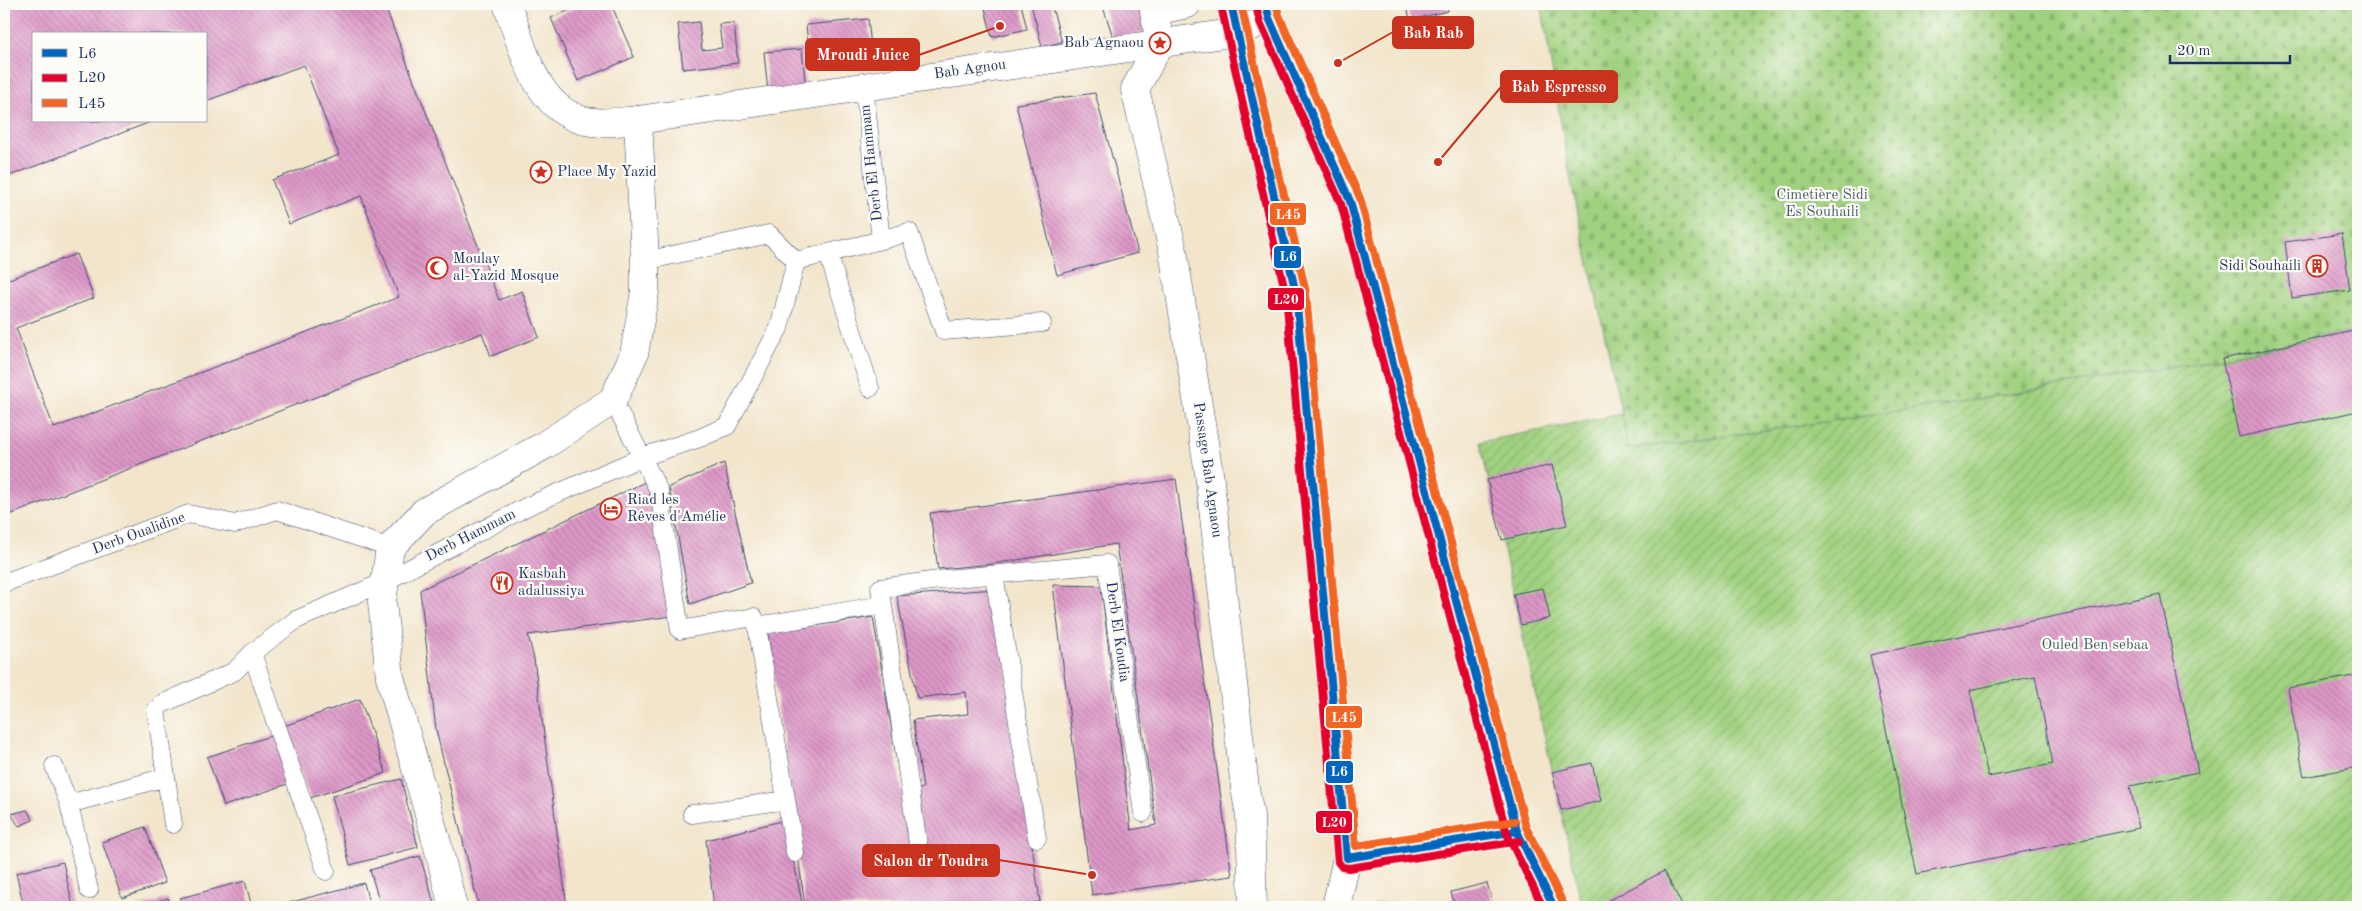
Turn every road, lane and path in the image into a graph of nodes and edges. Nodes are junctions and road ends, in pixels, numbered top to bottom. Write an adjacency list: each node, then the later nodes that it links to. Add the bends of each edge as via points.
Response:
1 (506, 4): 8 (street, Bab Agnou, via 536,80 558,107 574,117 592,122)
2 (1187, 4): 6 (street, via 1154,11)
3 (1231, 4): 5 (street)
4 (1267, 11): 5 (street, Bab Agnou); 31 (street, via 1350,201)
5 (1238, 32): 6 (street, Bab Agnou); 35 (street, via 1296,294)
6 (1160, 43): 7 (street, Bab Agnou); 39 (street, Passage Bab Agnaou, via 1135,89 1173,251 1209,473 1250,816)
7 (864, 86): 8 (street, Bab Agnou); 9 (lane, Derb El Hammam)
8 (638, 120): 11 (street)
9 (881, 240): 10 (lane, Derb El Hammam); 13 (lane, Derb El Hammam, via 909,232 947,339)
10 (828, 253): 12 (lane, Derb El Hammam); 14 (lane)
11 (645, 261): 12 (lane, via 769,234); 15 (street, via 645,292 634,354)
12 (796, 261): 16 (lane, Derb Hammam, via 779,328 727,426)
13 (1042, 323)
14 (870, 388)
15 (613, 400): 16 (lane); 17 (street, via 545,445 424,512)
16 (642, 457): 19 (lane, Derb Hammam, via 528,506); 22 (lane, via 659,491 680,630 754,617)
17 (390, 548): 19 (street); 20 (lane, Derb Oualidine, via 277,510 235,524 189,514)
18 (994, 574): 21 (lane, Derb El Koudia, via 880,588); 28 (lane, Derb El Koudia, via 1107,564); 32 (lane)
19 (384, 582): 23 (lane, Derb Hammam, via 296,620); 38 (street, via 382,602 390,676)
20 (4, 583)
21 (883, 605): 22 (lane); 33 (lane, Derb El Koudia)
22 (757, 626): 26 (lane)
23 (252, 653): 25 (lane, Derb Hammam, via 235,671 162,704 156,710); 36 (lane)
24 (54, 766): 27 (lane)
25 (166, 776): 27 (lane); 30 (lane, Derb Hammam)
26 (786, 800): 29 (lane); 34 (lane)
27 (69, 804): 37 (lane)
28 (1143, 813)
29 (692, 814)
30 (173, 824)
31 (1517, 831): 35 (street); 41 (street)
32 (1037, 838)
33 (919, 851)
34 (795, 853)
35 (1347, 858): 40 (street)
36 (326, 871)
37 (89, 890)
38 (453, 907)
39 (1253, 907)
40 (1336, 907)
41 (1554, 907)

